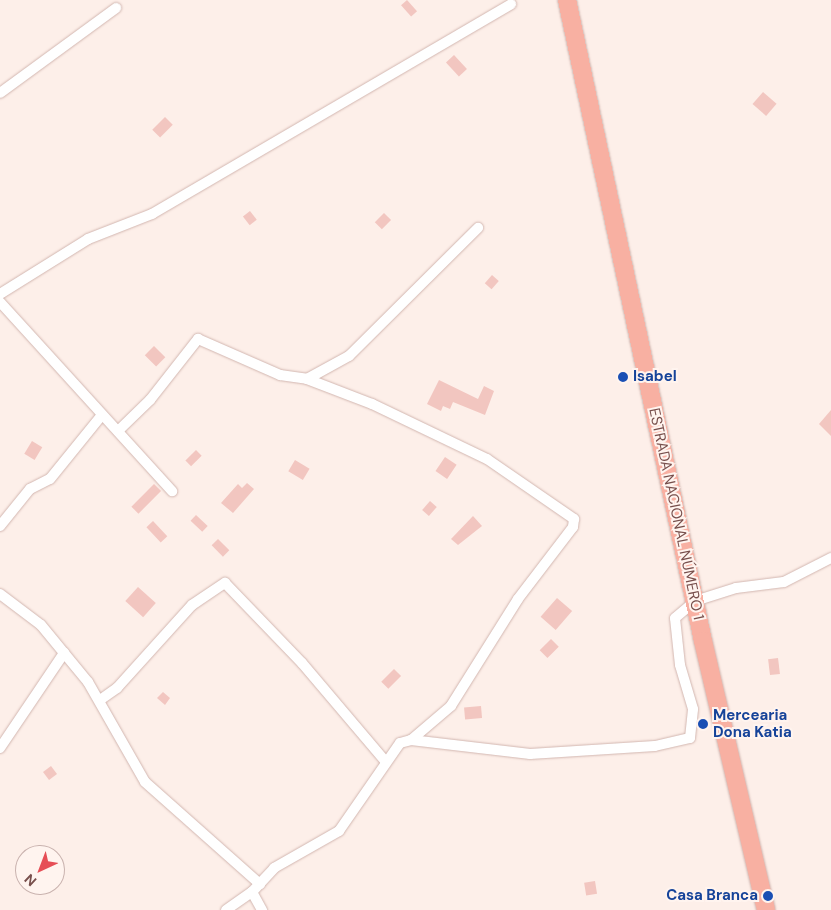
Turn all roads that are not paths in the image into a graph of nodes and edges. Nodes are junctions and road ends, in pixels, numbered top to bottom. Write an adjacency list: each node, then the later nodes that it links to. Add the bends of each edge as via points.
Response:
1 (567, 0): 15 (highway, ESTRADA NACIONAL NÚMERO 1)
2 (511, 4): 6 (street, via 152,214 88,239)
3 (116, 8): 4 (street)
4 (0, 93)
5 (478, 228): 8 (street, via 349,356)
6 (0, 294)
7 (0, 302): 9 (street)
8 (307, 380): 10 (street, via 280,376 198,339 150,400); 18 (street, via 372,404 487,459 574,519 573,527 518,599 451,706)
9 (101, 416): 10 (street); 12 (street, via 50,479 30,489)
10 (118, 431): 11 (street)
11 (172, 491)
12 (0, 526)
13 (831, 558): 15 (street, via 784,582 736,588)
14 (0, 594): 16 (street, via 41,625)
15 (695, 602): 18 (street, via 675,618 674,626 693,709 690,738 655,746 530,754); 25 (highway, ESTRADA NACIONAL NÚMERO 1)
16 (64, 653): 17 (street); 19 (street)
17 (100, 700): 20 (street, via 117,688 192,605 225,582 302,663); 21 (street, via 145,782)
18 (411, 740): 20 (street, via 394,747)
19 (0, 748)
20 (385, 761): 21 (street, via 339,831 274,868)
21 (260, 884): 22 (street)
22 (252, 892): 23 (street); 24 (street)
23 (226, 910)
24 (262, 910)
25 (766, 910)

